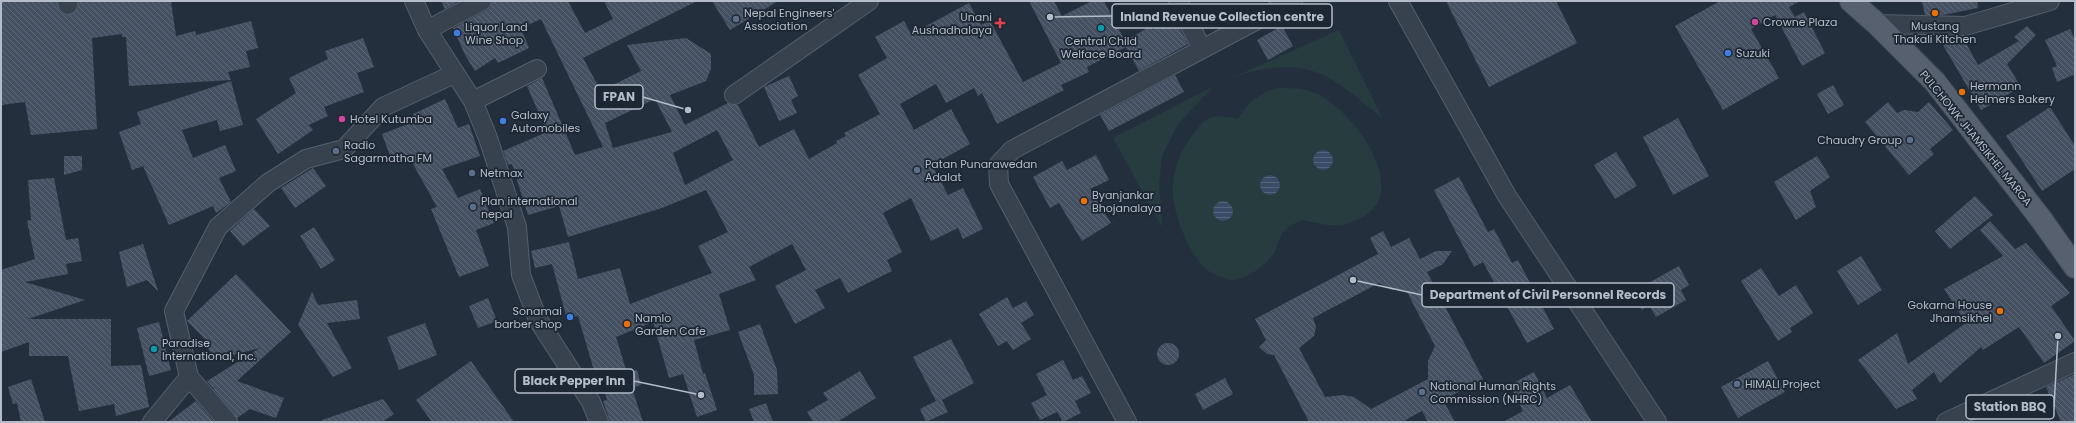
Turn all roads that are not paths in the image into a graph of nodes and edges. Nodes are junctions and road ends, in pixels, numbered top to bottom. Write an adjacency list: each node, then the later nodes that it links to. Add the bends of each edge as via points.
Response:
1 (414, 1): 10 (street)
2 (482, 1): 10 (street)
3 (869, 1): 14 (street)
4 (1178, 1): 11 (street)
5 (1293, 1): 11 (street)
6 (1398, 1): 23 (street, via 1507,196)
7 (1851, 1): 9 (main road, PULCHOWK JHAMSIKHEL MARGA)
8 (2050, 1): 9 (street, via 1965,26)
9 (1877, 24): 16 (main road, PULCHOWK JHAMSIKHEL MARGA, via 1935,82)
10 (427, 30): 13 (street)
11 (1202, 49): 22 (street, via 1012,150 998,165 999,184)
12 (538, 69): 15 (street)
13 (454, 74): 15 (street); 18 (street, via 383,107 344,149 306,159 268,183 218,227 174,311)
14 (734, 95)
15 (472, 101): 21 (street, via 488,138 517,227 521,275 532,304 547,335 591,402)
16 (2075, 267)
17 (2075, 362): 24 (street)
18 (190, 377): 19 (street); 20 (street)
19 (152, 422)
20 (228, 422)
21 (599, 422)
22 (1127, 422)
23 (1657, 422)
24 (1946, 422)

